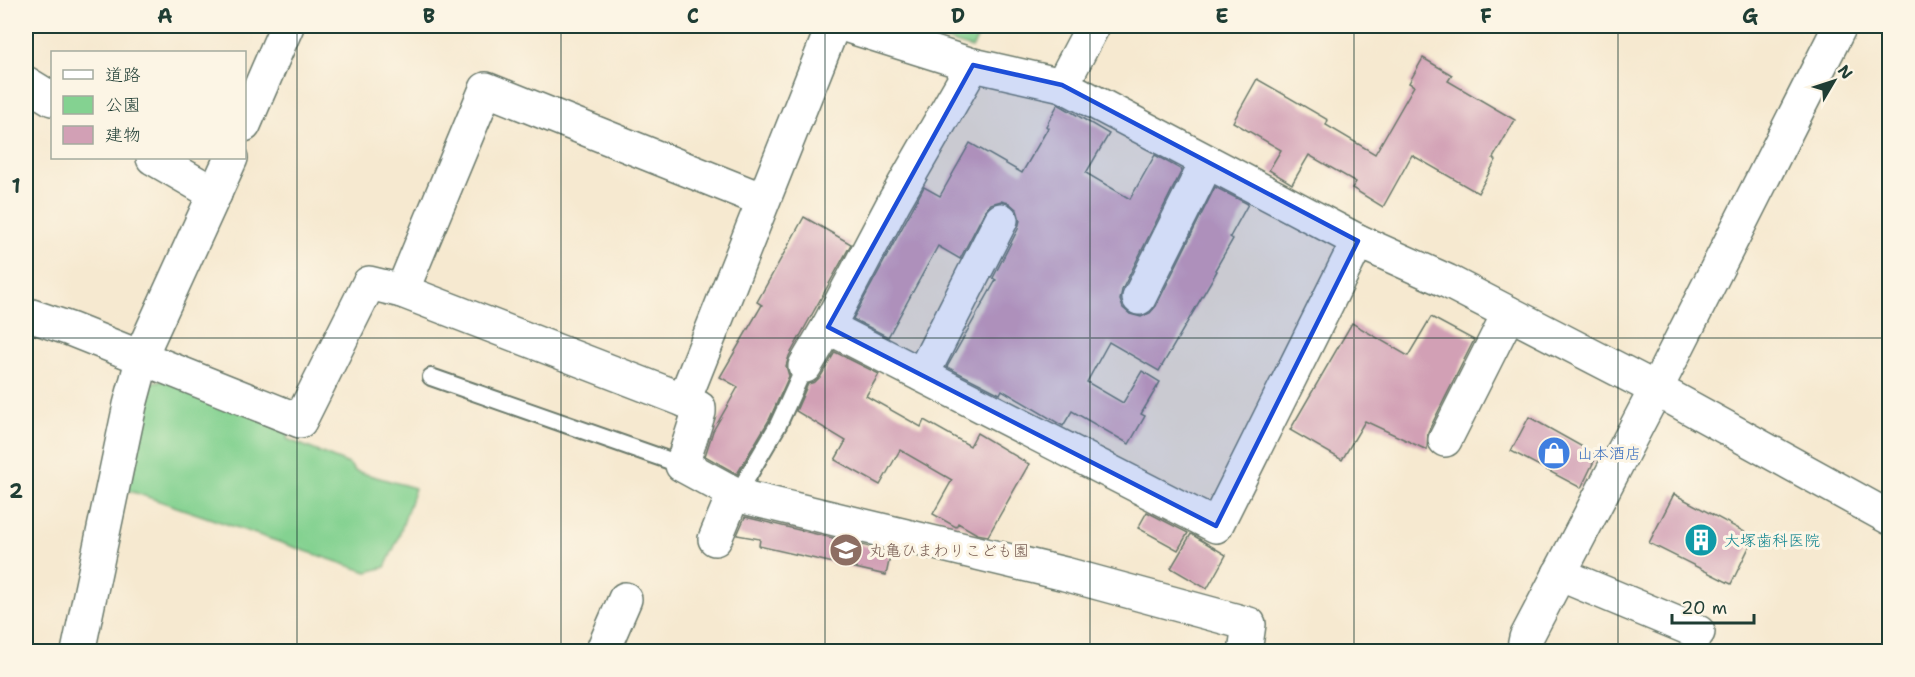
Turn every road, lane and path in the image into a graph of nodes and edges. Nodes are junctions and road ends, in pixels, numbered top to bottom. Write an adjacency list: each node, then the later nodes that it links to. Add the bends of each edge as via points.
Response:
1 (287, 26): 10 (street)
2 (833, 26): 15 (street)
3 (848, 26): 6 (street)
4 (1094, 26): 8 (street)
5 (1840, 26): 27 (street)
6 (973, 65): 8 (street); 22 (street)
7 (26, 83): 9 (street)
8 (1062, 85): 13 (street)
9 (51, 98)
10 (246, 120)
11 (155, 159): 14 (street)
12 (231, 159): 14 (street)
13 (1207, 162): 17 (street); 19 (street)
14 (215, 194): 23 (street, via 147,342)
15 (763, 200): 18 (street, via 486,89); 28 (street)
16 (1000, 220): 25 (street)
17 (1358, 241): 20 (street); 25 (street, via 1216,526)
18 (402, 291): 23 (street, via 369,283 300,421); 28 (street)
19 (1138, 298)
20 (1509, 313): 27 (street); 29 (street)
21 (26, 314): 23 (street)
22 (828, 327): 24 (street); 25 (street)
23 (143, 359): 37 (street)
24 (805, 366): 31 (lane, via 778,425)
25 (922, 375)
26 (431, 376): 30 (lane)
27 (1656, 389): 32 (street); 34 (street)
28 (684, 400): 30 (street, via 699,408 699,412)
29 (1445, 440)
30 (682, 465): 31 (street)
31 (736, 494): 33 (street); 39 (street, via 1065,574 1249,624)
32 (1890, 518)
33 (715, 539)
34 (1559, 574): 36 (street); 40 (street)
35 (625, 599): 38 (street)
36 (1699, 630)
37 (78, 651)
38 (602, 651)
39 (1245, 651)
40 (1523, 651)

